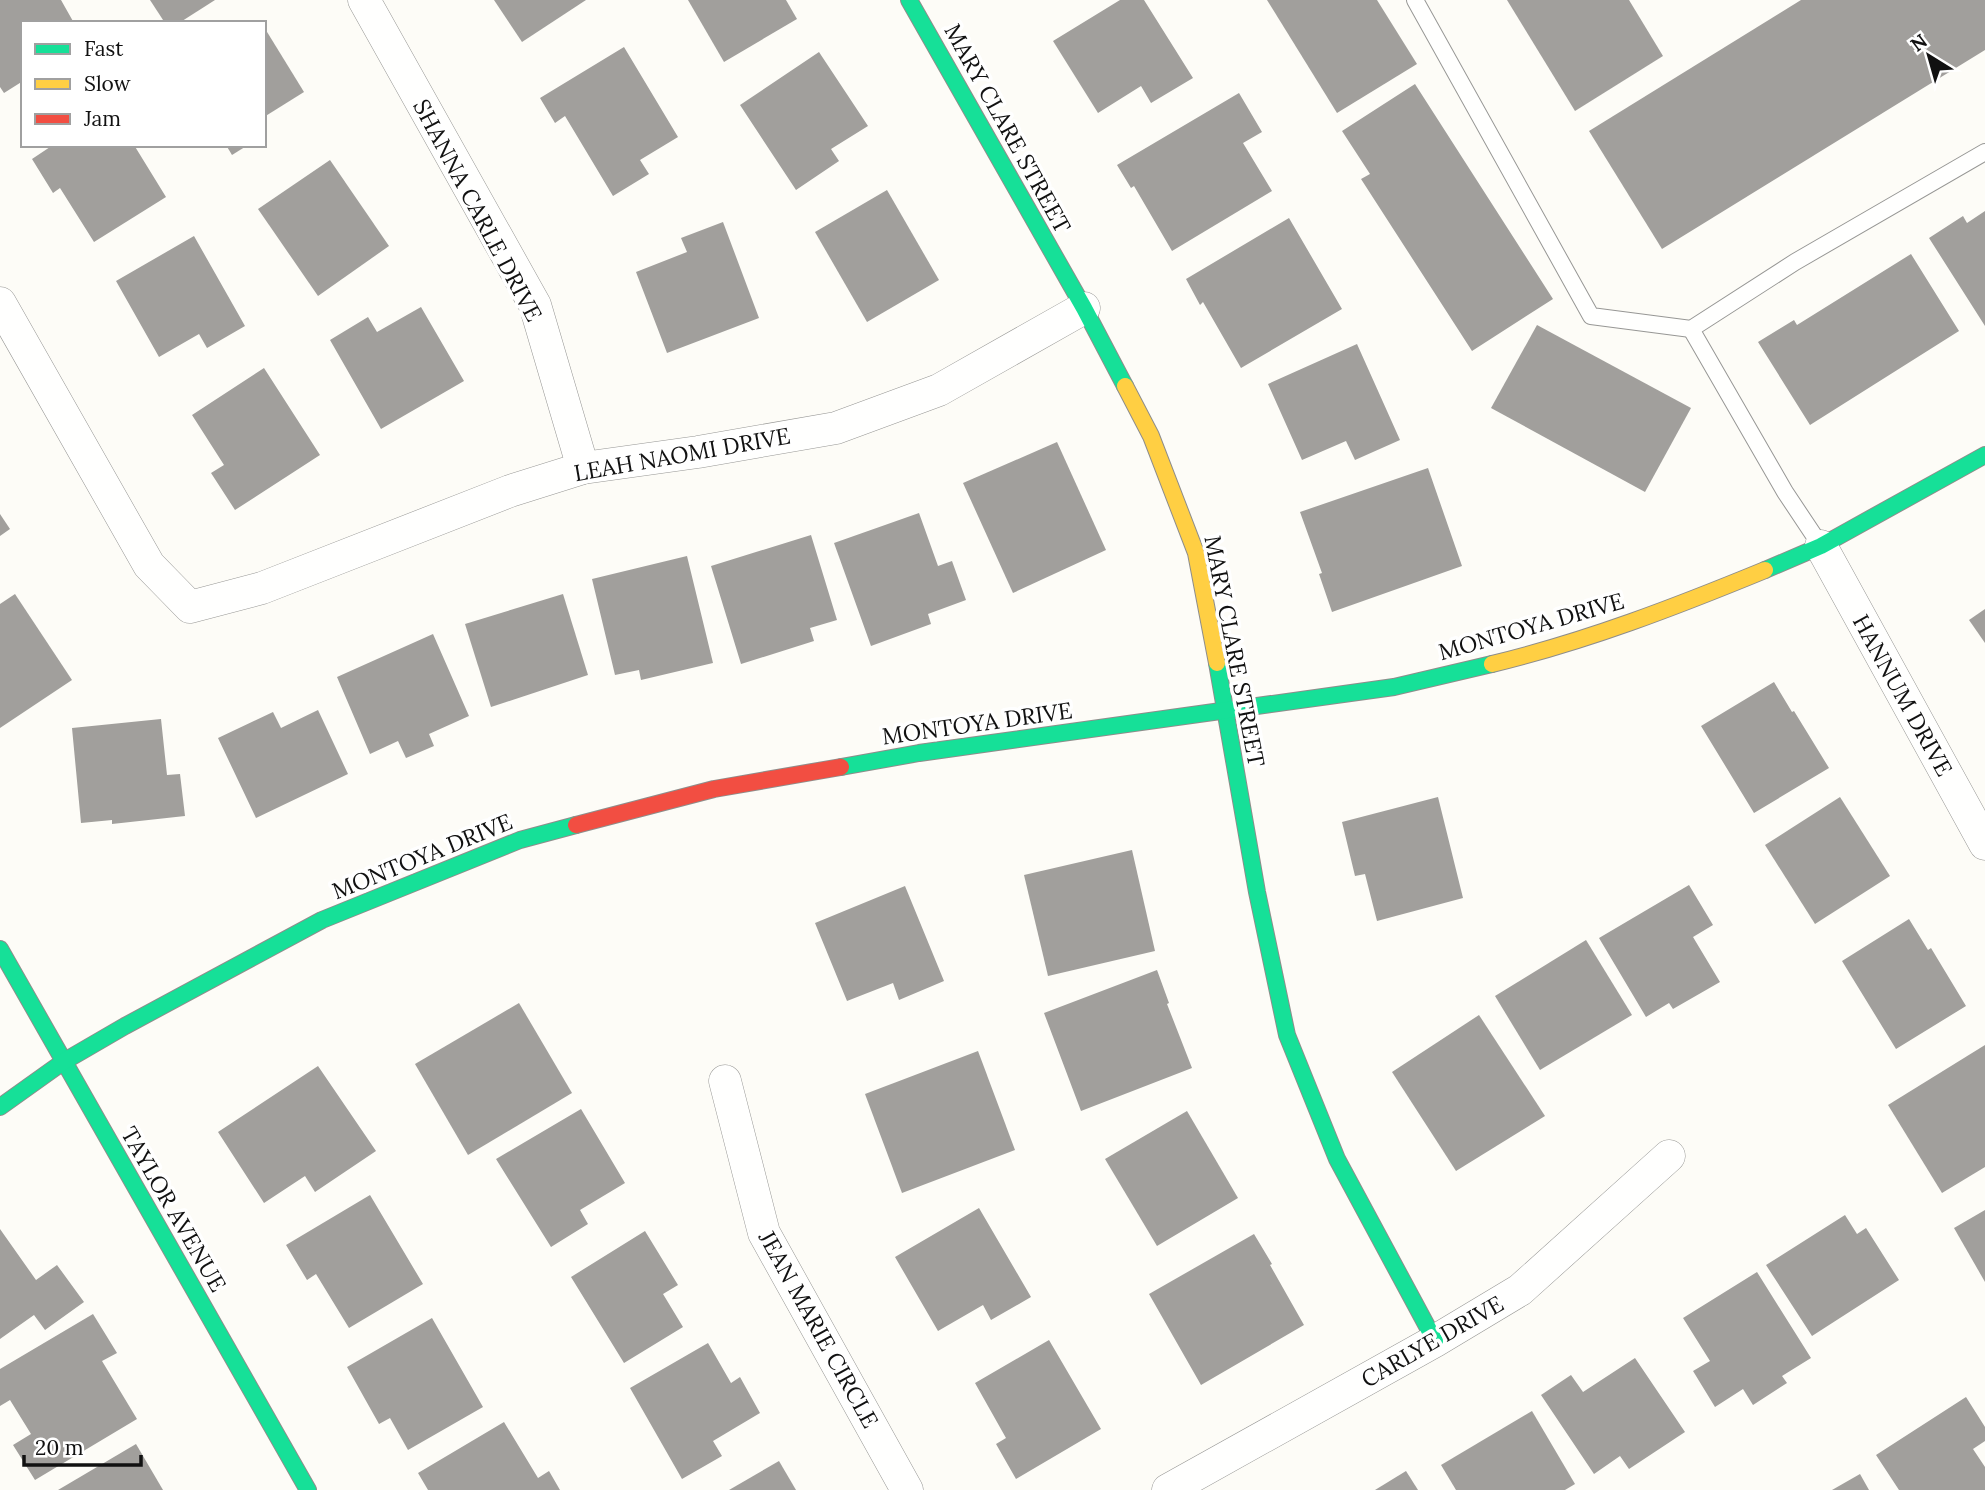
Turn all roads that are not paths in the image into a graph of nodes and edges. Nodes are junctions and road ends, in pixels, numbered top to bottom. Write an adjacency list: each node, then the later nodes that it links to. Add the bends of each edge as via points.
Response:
1 (364, 0): 9 (street, SHANNA CARLE DRIVE, via 535,305)
2 (909, 0): 6 (street, MARY CLARE STREET)
3 (1415, 0): 7 (lane, via 1591,316)
4 (1985, 152): 7 (lane, via 1795,262)
5 (0, 303): 9 (street, LEAH NAOMI DRIVE, via 149,565 190,607 262,589 510,491)
6 (1084, 308): 9 (street, LEAH NAOMI DRIVE, via 939,390 836,428); 11 (street, MARY CLARE STREET, via 1152,436 1196,553)
7 (1691, 329): 10 (lane)
8 (1985, 455): 10 (street, MONTOYA DRIVE)
9 (583, 468)
10 (1821, 546): 11 (street, MONTOYA DRIVE, via 1668,610 1546,650 1394,687); 12 (street, HANNUM DRIVE)
11 (1226, 711): 14 (street, MONTOYA DRIVE, via 919,752 714,789 520,840 322,920); 18 (street, MARY CLARE STREET, via 1287,1035 1337,1159)
12 (1983, 838)
13 (0, 950): 14 (street, TAYLOR AVENUE)
14 (63, 1062): 16 (street, MONTOYA DRIVE); 19 (street, TAYLOR AVENUE)
15 (725, 1081): 20 (street, JEAN MARIE CIRCLE, via 764,1233)
16 (0, 1107)
17 (1669, 1156): 18 (street, CARLYE DRIVE, via 1520,1290)
18 (1435, 1341): 21 (street, CARLYE DRIVE)
19 (308, 1490)
20 (907, 1490)
21 (1168, 1490)

